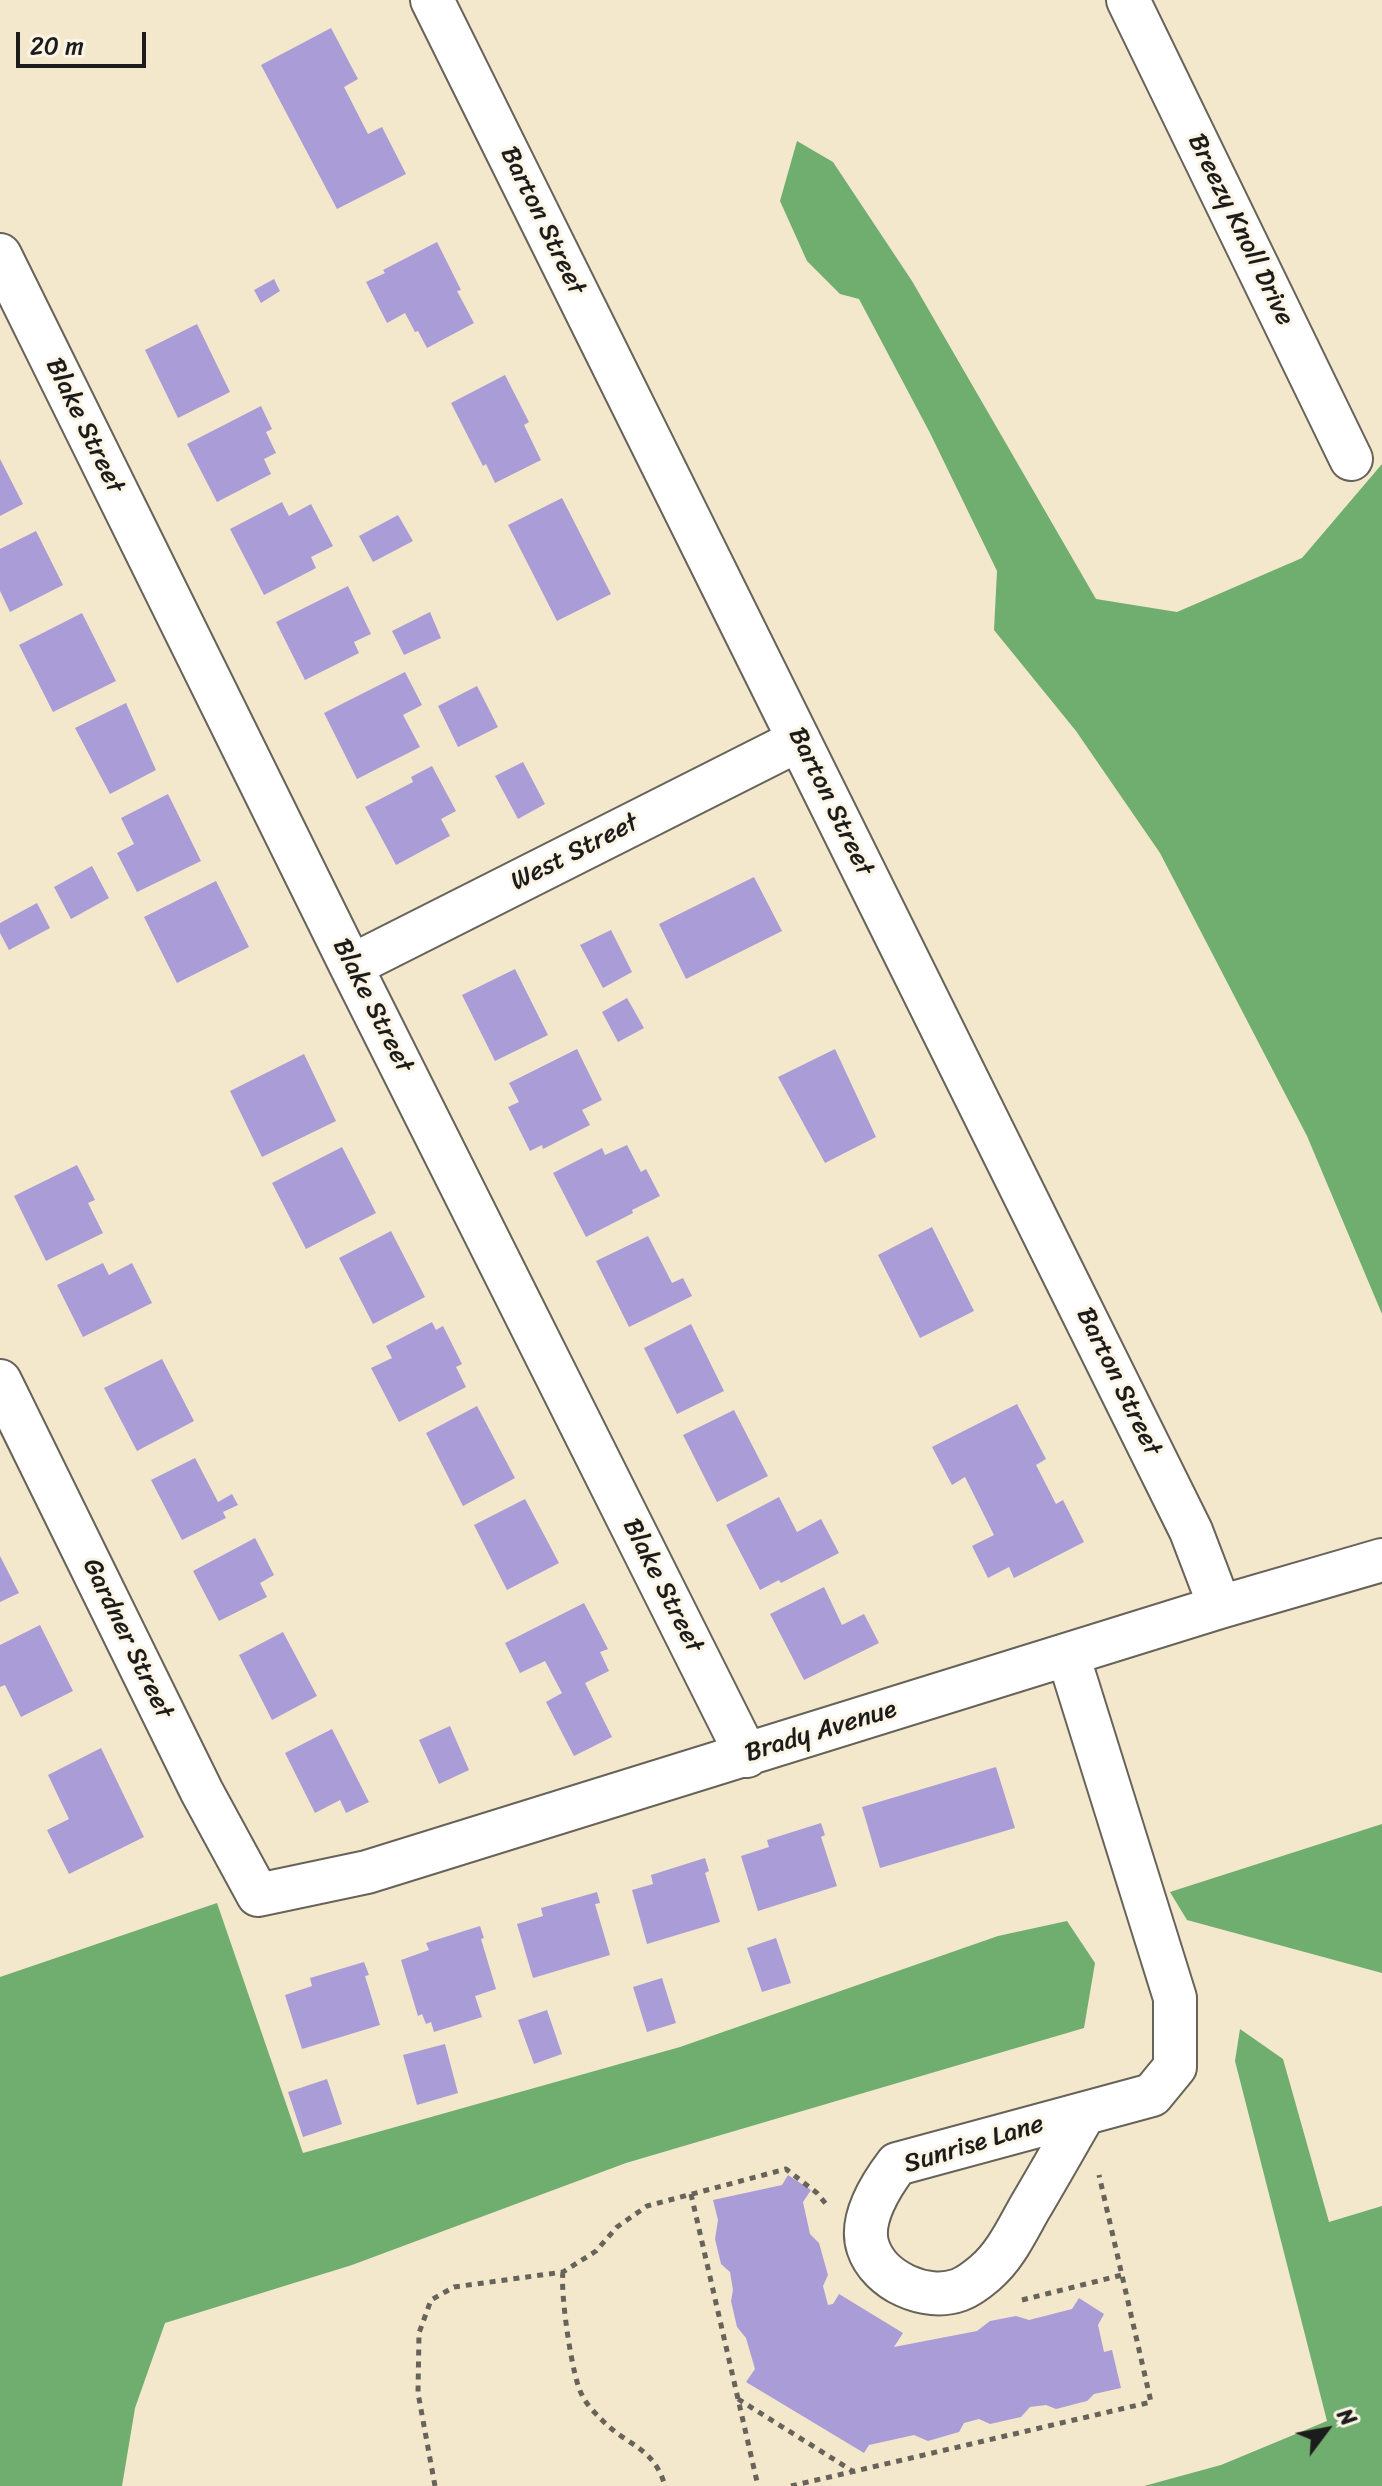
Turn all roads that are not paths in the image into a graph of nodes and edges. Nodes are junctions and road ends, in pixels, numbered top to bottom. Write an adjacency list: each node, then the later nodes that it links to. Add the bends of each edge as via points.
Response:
1 (432, 0): 5 (street, Barton Street)
2 (1128, 0): 4 (street, Breezy Knoll Drive)
3 (0, 255): 6 (street, Blake Street)
4 (1351, 459)
5 (799, 740): 6 (street, West Street); 9 (street, Barton Street, via 1191,1531)
6 (351, 966): 11 (street, Blake Street)
7 (0, 1381): 12 (street, Gardner Street)
8 (1382, 1560): 9 (street, Brady Avenue)
9 (1220, 1607): 10 (street, Brady Avenue)
10 (1068, 1655): 11 (street, Brady Avenue); 13 (street, Sunrise Lane, via 1175,1998 1175,2067 1152,2095)
11 (747, 1756): 12 (street, Brady Avenue, via 367,1872)
12 (258, 1895)
13 (1084, 2114): 13 (street, Sunrise Lane, via 1003,2254 984,2274 959,2290 932,2294 885,2274 868,2247 868,2218 880,2186 897,2164)

